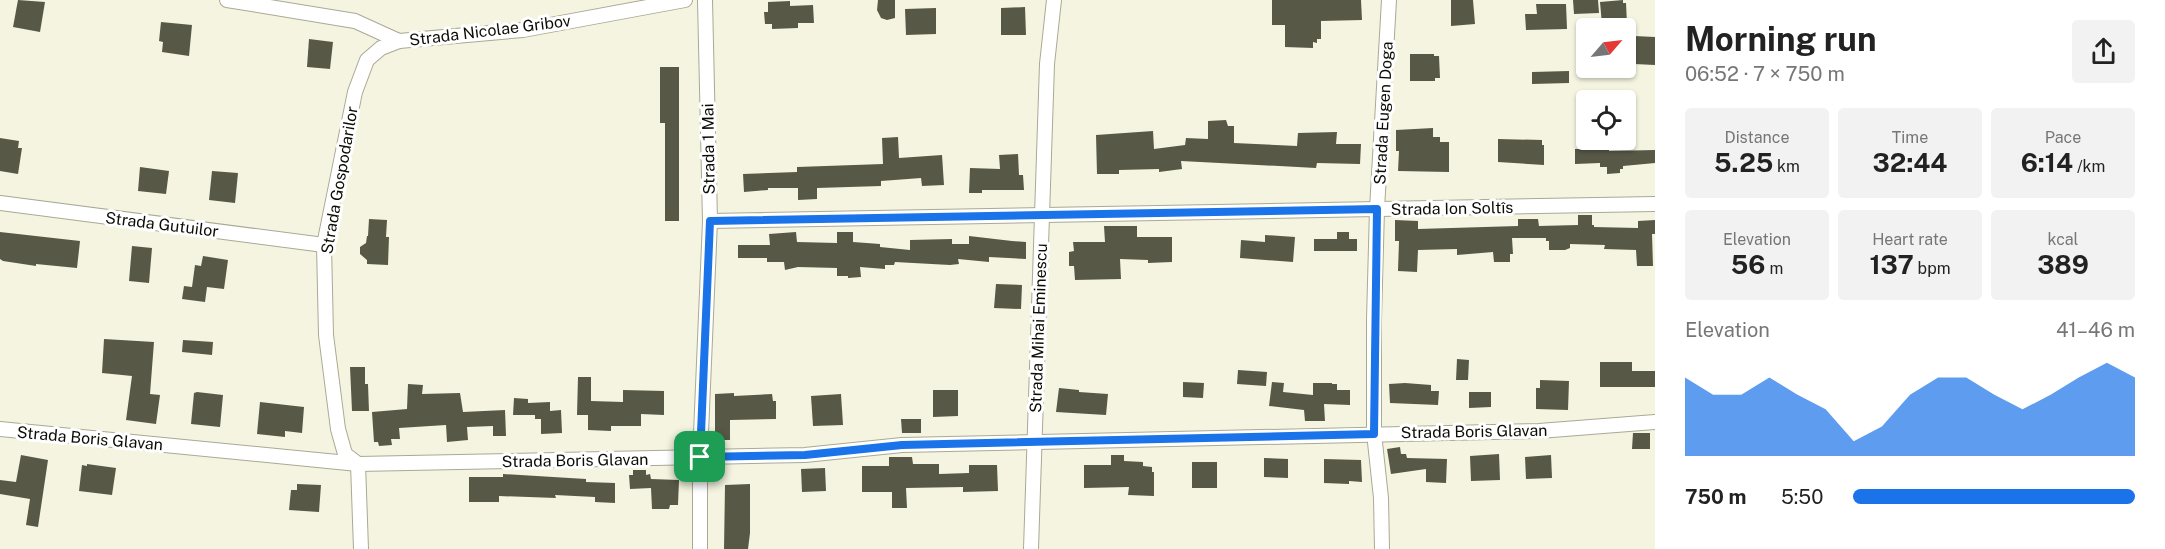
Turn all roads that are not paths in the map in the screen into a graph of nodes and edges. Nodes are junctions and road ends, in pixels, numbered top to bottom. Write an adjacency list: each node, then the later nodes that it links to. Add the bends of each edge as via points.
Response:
1 (227, 0): 6 (street, Strada Nicolae Gribov, via 355,21)
2 (686, 0): 6 (street, Strada Nicolae Gribov, via 523,30)
3 (705, 0): 11 (street, Strada 1 Mai)
4 (1054, 0): 10 (street, Strada Mihai Eminescu, via 1047,64)
5 (1389, 0): 9 (street, Strada Eugen Doga)
6 (399, 41): 12 (street, Strada Gospodarilor, via 381,48 367,60 355,92)
7 (0, 203): 12 (street, Strada Gutuilor)
8 (1655, 204): 9 (street, Strada Ion Soltîs)
9 (1377, 209): 10 (street, Strada Ion Soltîs); 15 (street, Strada Eugen Doga)
10 (1042, 215): 11 (street, Strada Ion Soltîs); 16 (street, Strada Mihai Eminescu)
11 (710, 221): 17 (street, Strada 1 Mai)
12 (324, 245): 18 (street, Strada Gospodarilor, via 326,335 338,429 345,454)
13 (1655, 422): 15 (street, Strada Boris Glavan, via 1539,431)
14 (0, 429): 18 (street, Strada Boris Glavan)
15 (1374, 434): 16 (street, Strada Boris Glavan); 22 (street, Strada Eugen Doga)
16 (1034, 442): 17 (street, Strada Boris Glavan); 21 (street, Strada Mihai Eminescu)
17 (700, 457): 18 (street, Strada Boris Glavan); 20 (street, Strada 1 Mai)
18 (357, 464): 19 (street)
19 (361, 549)
20 (700, 549)
21 (1031, 549)
22 (1382, 549)

